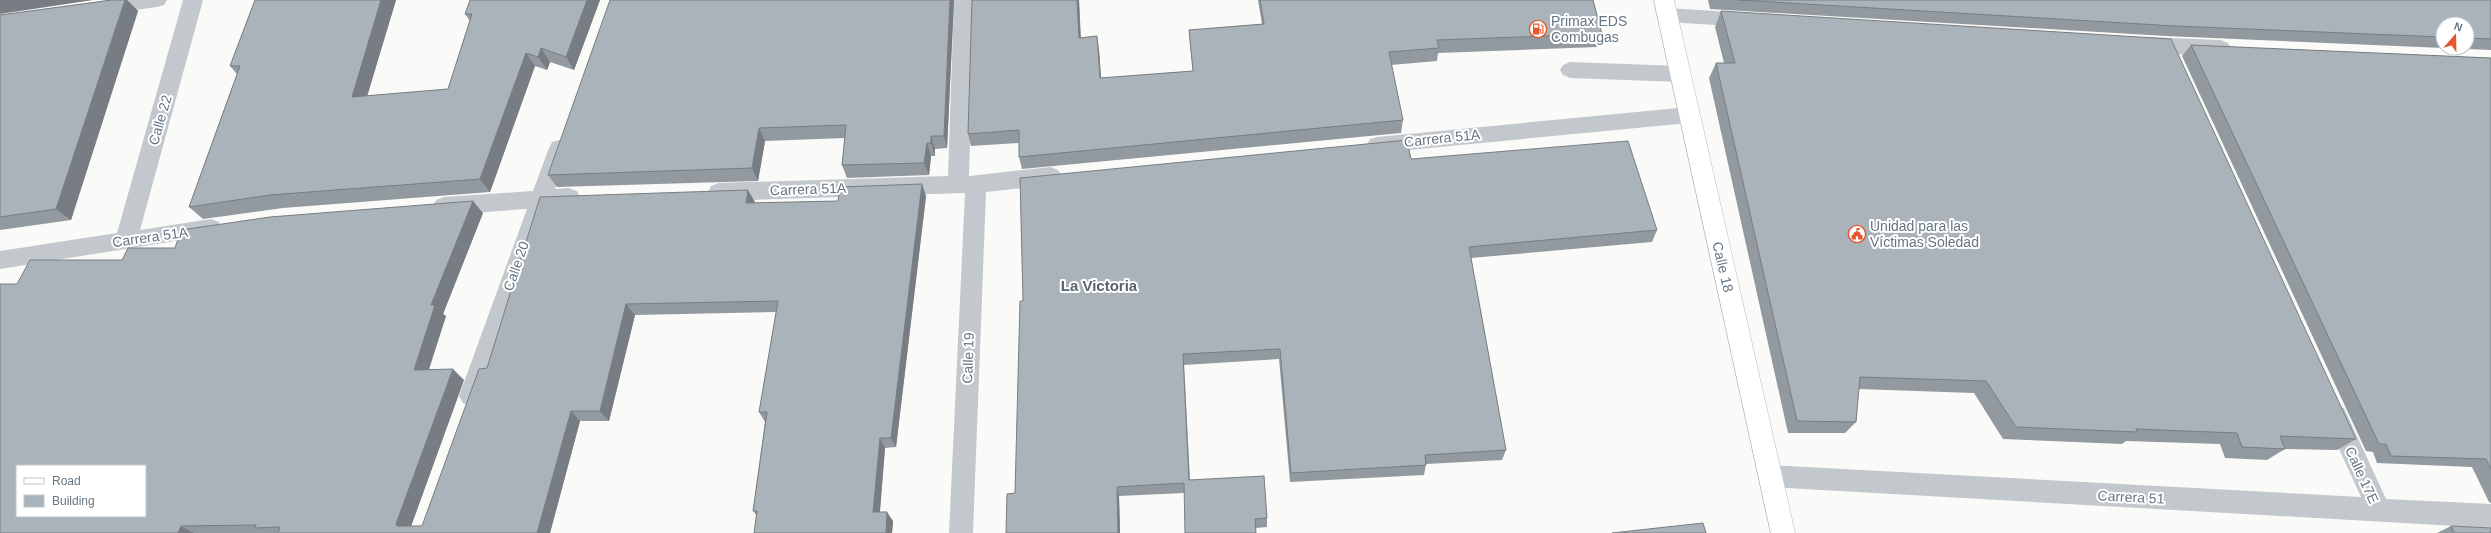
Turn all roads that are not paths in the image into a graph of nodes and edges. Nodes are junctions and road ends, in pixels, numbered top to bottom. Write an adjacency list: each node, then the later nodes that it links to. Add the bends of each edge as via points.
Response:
1 (157, 0): 5 (street)
2 (193, 0): 23 (street, Calle 22)
3 (964, 0): 17 (street, Calle 19)
4 (1665, 7): 6 (street); 12 (main road, Calle 18)
5 (78, 10)
6 (1762, 21)
7 (2126, 43): 8 (street)
8 (2166, 46): 9 (street); 10 (street)
9 (2236, 48)
10 (2176, 67)
11 (1570, 70): 12 (street)
12 (1680, 74): 13 (main road, Calle 18)
13 (1689, 114): 15 (street, Carrera 51A); 27 (main road, Calle 18)
14 (564, 132): 20 (street, Calle 20)
15 (1356, 147)
16 (1071, 174): 17 (street, Carrera 51A)
17 (967, 184): 18 (street, Carrera 51A); 30 (street, Calle 19)
18 (698, 193)
19 (588, 197): 20 (street)
20 (541, 198): 21 (street); 26 (street, Calle 20)
21 (424, 207)
22 (228, 226): 23 (street, Carrera 51A)
23 (126, 240): 24 (street, Carrera 51A)
24 (0, 260)
25 (2327, 398): 28 (street, Calle 17E)
26 (464, 414)
27 (1770, 476): 28 (street, Carrera 51); 31 (main road, Calle 18)
28 (2379, 511): 29 (street, Carrera 51)
29 (2491, 516)
30 (961, 533)
31 (1783, 533)

